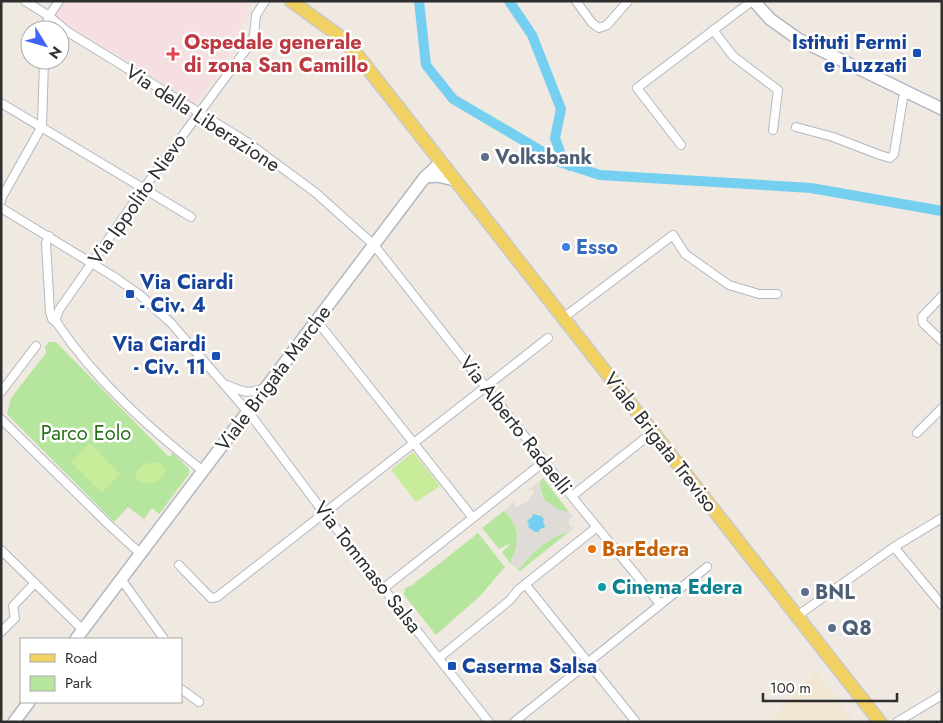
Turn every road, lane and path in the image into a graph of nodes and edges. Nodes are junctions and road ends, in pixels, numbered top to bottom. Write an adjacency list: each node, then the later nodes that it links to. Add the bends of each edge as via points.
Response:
1 (25, 1): 8 (street, Via della Liberazione)
2 (59, 1): 8 (street)
3 (265, 1): 15 (street, Via Ippolito Nievo, via 256,14 250,44)
4 (291, 1): 20 (main road, Viale Brigata Treviso, via 348,45)
5 (576, 1): 6 (street, via 599,28 607,25)
6 (628, 1)
7 (753, 1): 10 (street); 12 (street, via 777,26 798,40)
8 (49, 16): 9 (street); 15 (street, Via della Liberazione, via 68,32)
9 (48, 20)
10 (713, 30): 18 (street, via 733,56 778,90); 19 (street, via 637,88)
11 (44, 70): 16 (street)
12 (906, 93): 14 (street); 17 (street, via 894,154 890,158)
13 (1, 103): 16 (street)
14 (942, 109)
15 (198, 113): 23 (street, Via Ippolito Nievo); 28 (street, Via della Liberazione, via 246,142 316,193)
16 (42, 126): 23 (street); 24 (street)
17 (796, 127)
18 (773, 130)
19 (681, 145)
20 (440, 163): 21 (street, Viale Brigata Marche); 22 (main road, Viale Brigata Treviso)
21 (425, 177): 22 (street); 28 (street, Viale Brigata Marche)
22 (454, 180): 34 (main road, Viale Brigata Treviso)
23 (144, 188): 26 (street); 29 (street, Via Ippolito Nievo)
24 (1, 201)
25 (1, 208): 27 (street, Via Tommaso Salsa)
26 (191, 217)
27 (49, 236): 29 (street, Via Tommaso Salsa); 32 (street, via 46,243)
28 (374, 245): 35 (street, Viale Brigata Marche); 42 (street, Via Alberto Radaelli)
29 (92, 263): 33 (street, Via Ippolito Nievo); 40 (street, Via Tommaso Salsa, via 157,310)
30 (776, 294): 34 (street, via 759,294 728,285 685,254 674,235)
31 (942, 296): 38 (street, via 922,317 923,323)
32 (50, 308): 33 (street); 36 (street)
33 (59, 310): 36 (street, Via Ippolito Nievo)
34 (563, 318): 47 (main road, Viale Brigata Treviso)
35 (317, 321): 41 (street, Viale Brigata Marche); 49 (street)
36 (57, 323): 51 (street, via 80,355 115,392)
37 (548, 338): 42 (street)
38 (942, 341)
39 (36, 346): 43 (street)
40 (225, 384): 41 (street, via 247,392); 45 (street, Via Tommaso Salsa)
41 (267, 386): 45 (street, Viale Brigata Marche)
42 (487, 387): 49 (street); 50 (street, Via Alberto Radaelli)
43 (1, 392)
44 (942, 408): 48 (street)
45 (248, 412): 51 (street, Viale Brigata Marche); 53 (street, Via Tommaso Salsa)
46 (1, 419): 59 (street)
47 (653, 432): 52 (street); 68 (main road, Viale Brigata Treviso)
48 (917, 433)
49 (414, 443): 53 (street); 54 (street)
50 (545, 461): 52 (street, Via Alberto Radaelli); 54 (street)
51 (203, 471): 59 (street, Viale Brigata Marche)
52 (572, 496): 56 (street, Via Alberto Radaelli)
53 (324, 513): 60 (street, via 214,599); 65 (street, Via Tommaso Salsa)
54 (473, 518): 65 (street)
55 (942, 518): 57 (street)
56 (597, 527): 64 (street); 66 (street, Via Alberto Radaelli)
57 (894, 547): 67 (street); 68 (street)
58 (1, 550): 63 (street)
59 (141, 554): 62 (street, Viale Brigata Marche)
60 (179, 564)
61 (707, 567): 66 (street)
62 (122, 579): 69 (street, Viale Brigata Marche); 72 (street)
63 (34, 583): 69 (street); 70 (street, via 13,606 15,618)
64 (525, 584): 73 (street); 74 (street)
65 (384, 588): 73 (street, Via Tommaso Salsa)
66 (660, 604): 74 (street)
67 (942, 605)
68 (796, 616): 83 (main road, Viale Brigata Treviso)
69 (83, 630): 71 (street, Viale Brigata Marche)
70 (1, 632)
71 (77, 638)
72 (163, 638)
73 (438, 658): 80 (street, Via Tommaso Salsa)
74 (587, 663): 81 (street); 82 (street)
75 (182, 691): 77 (street)
76 (942, 695): 84 (street)
77 (199, 702)
78 (28, 703): 79 (street)
79 (14, 722)
80 (489, 722)
81 (514, 722)
82 (636, 722)
83 (880, 722)
84 (897, 722)

